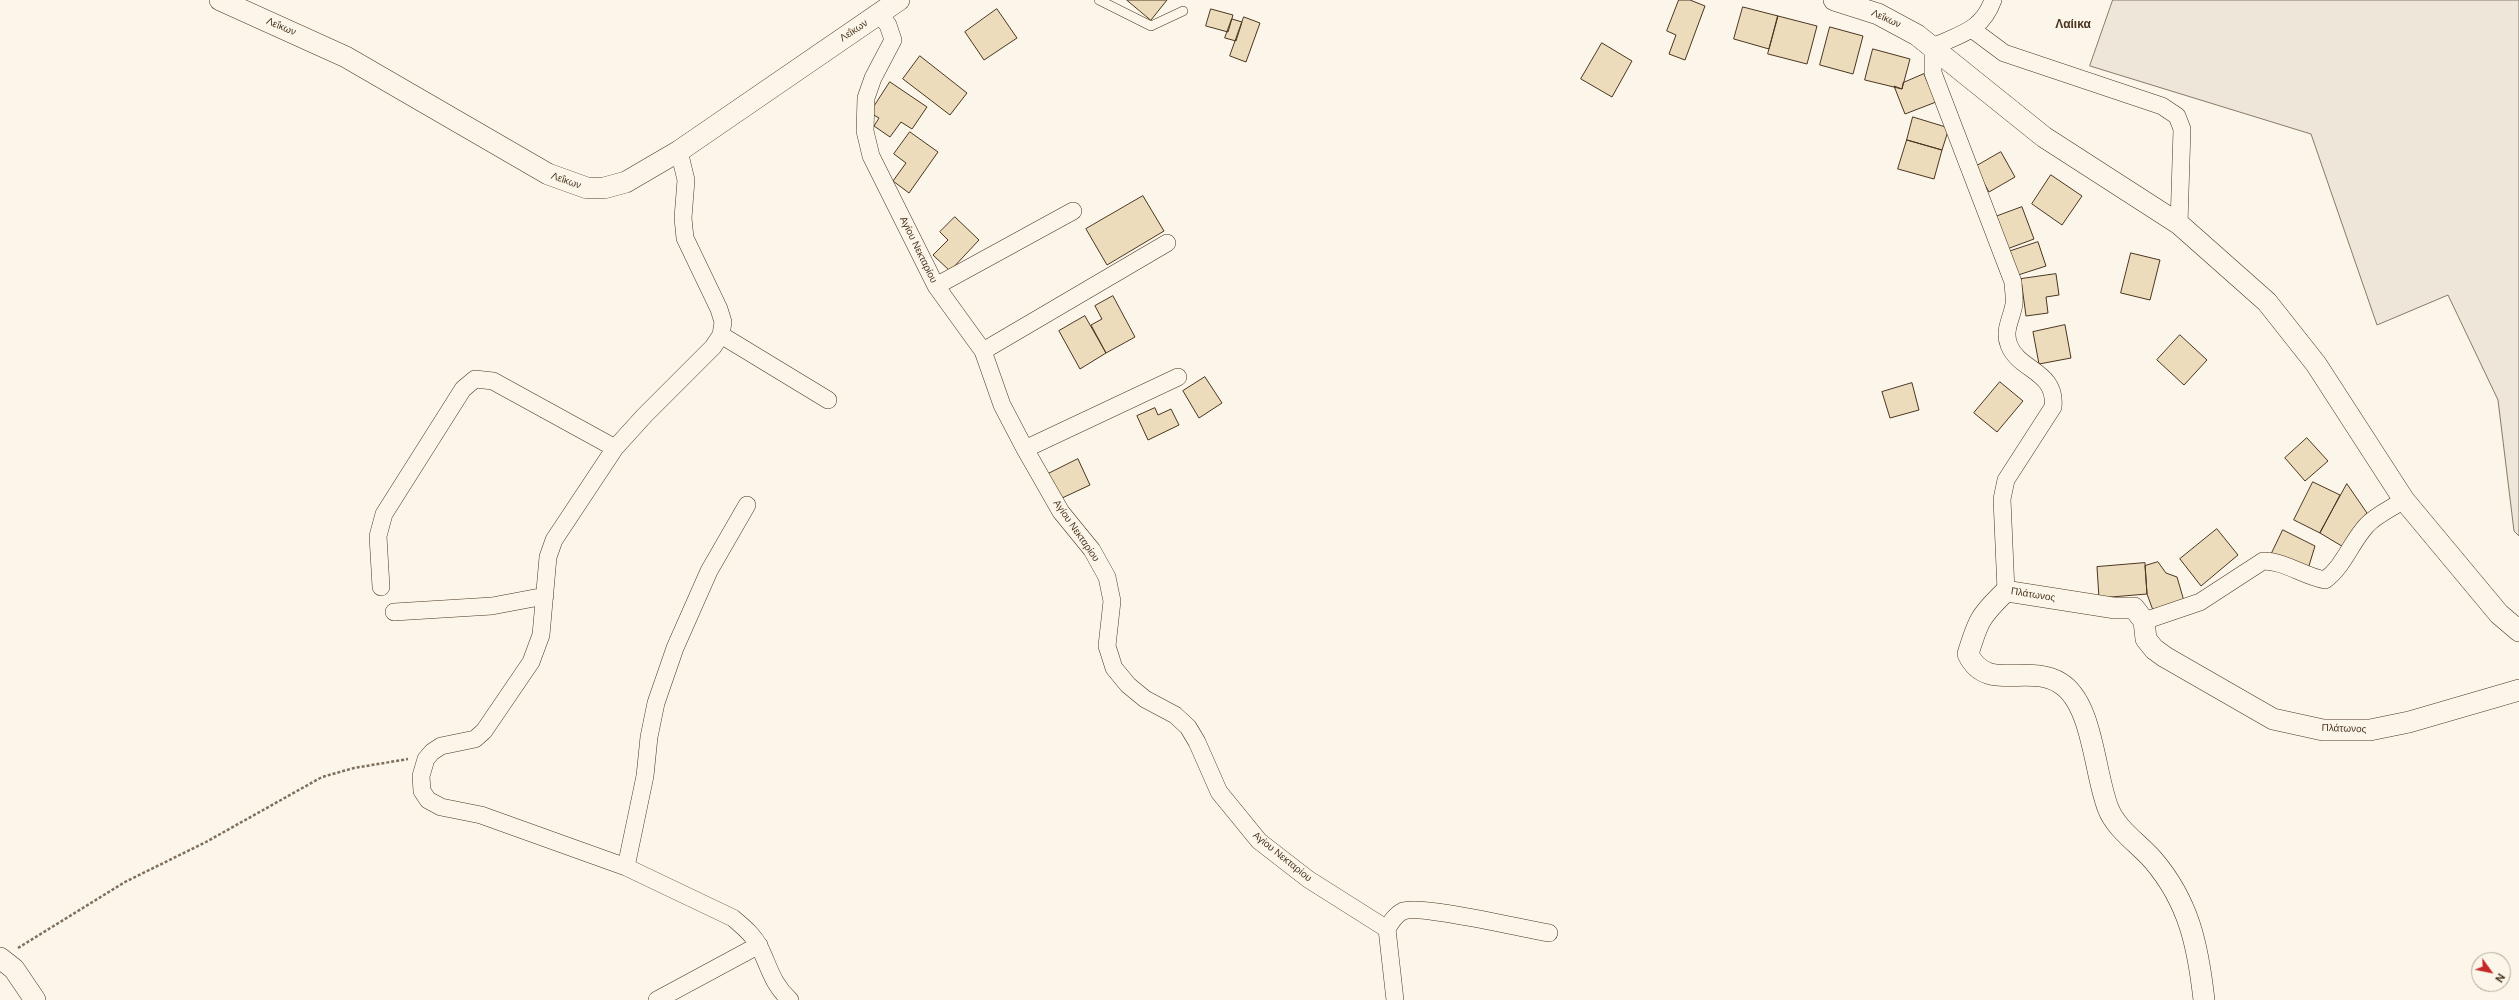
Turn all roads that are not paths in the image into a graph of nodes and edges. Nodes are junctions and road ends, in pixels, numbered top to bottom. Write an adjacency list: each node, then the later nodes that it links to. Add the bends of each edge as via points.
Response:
1 (220, 0): 10 (street, Λεΐκων, via 346,57 472,128 528,164 570,184 596,189 620,185)
2 (899, 0): 7 (street, Λεΐκων)
3 (1099, 0): 6 (lane, via 1151,26)
4 (1834, 0): 9 (street, Λεΐκων, via 1894,21)
5 (1993, 0): 8 (street, via 1988,12)
6 (1183, 11)
7 (879, 14): 10 (street, Λεΐκων); 14 (street, Αγίου Νεκταρίου, via 888,25 893,40 873,78 866,98 865,123 868,144 875,164)
8 (1973, 30): 9 (street); 12 (street, via 2004,53 2162,106 2177,116 2182,129)
9 (1933, 47): 12 (street, Λεΐκων, via 2044,138); 24 (street, via 1933,73 2013,282 2014,304 2006,331 2009,346 2046,382 2054,394 2053,407 2006,480 2002,499)
10 (679, 151): 15 (street, via 686,180 683,218 685,238 719,309 723,322)
11 (1073, 211): 14 (street)
12 (2179, 224): 21 (street, Λεΐκων, via 2267,302 2316,364)
13 (1167, 243): 16 (street)
14 (936, 286): 16 (street, Αγίου Νεκταρίου)
15 (721, 335): 18 (street); 19 (street, via 713,347)
16 (982, 351): 20 (street, Αγίου Νεκταρίου, via 1002,405)
17 (1178, 377): 20 (street)
18 (828, 400)
19 (615, 448): 23 (street, via 493,381 475,379 463,389 384,514 378,536); 25 (street, via 554,540 548,557)
20 (1025, 449): 31 (street, Αγίου Νεκταρίου, via 1061,512 1092,550 1107,577 1112,601 1107,646 1114,668 1128,685 1145,699 1175,715 1188,727 1219,792 1259,841 1308,879)
21 (2404, 500): 27 (street, via 2368,524 2335,573 2325,580 2312,578 2275,561 2263,561 2200,602); 28 (street, Λεΐκων, via 2498,614)
22 (747, 506): 30 (street, via 708,571 675,648 656,703 645,776)
23 (381, 588)
24 (2006, 591): 27 (street, Πλάτωνος, via 2114,608 2134,608); 39 (street, Πλάτωνος, via 1979,620 1968,654 1974,667 1986,674 2042,676 2060,683 2077,698 2087,722 2098,780 2108,810 2124,832 2169,878 2182,903 2196,947)
25 (545, 596): 26 (street, via 492,606); 30 (street, via 541,635 531,662 484,731 475,739 441,746 426,759 421,776 422,791 428,800 441,807 481,815)
26 (394, 612)
27 (2144, 621): 29 (street, Πλάτωνος, via 2146,639 2165,657 2272,719 2323,730 2370,730 2409,722)
28 (2519, 631)
29 (2519, 690)
30 (626, 867): 33 (street, via 733,918)
31 (1387, 929): 32 (street, via 1398,914 1412,910); 38 (street)
32 (1549, 934)
33 (759, 945): 36 (street); 37 (street, via 774,982)
34 (1, 958): 35 (street, via 14,969)
35 (35, 1000)
36 (657, 1000)
37 (790, 1000)
38 (1395, 1000)
39 (2204, 1000)

